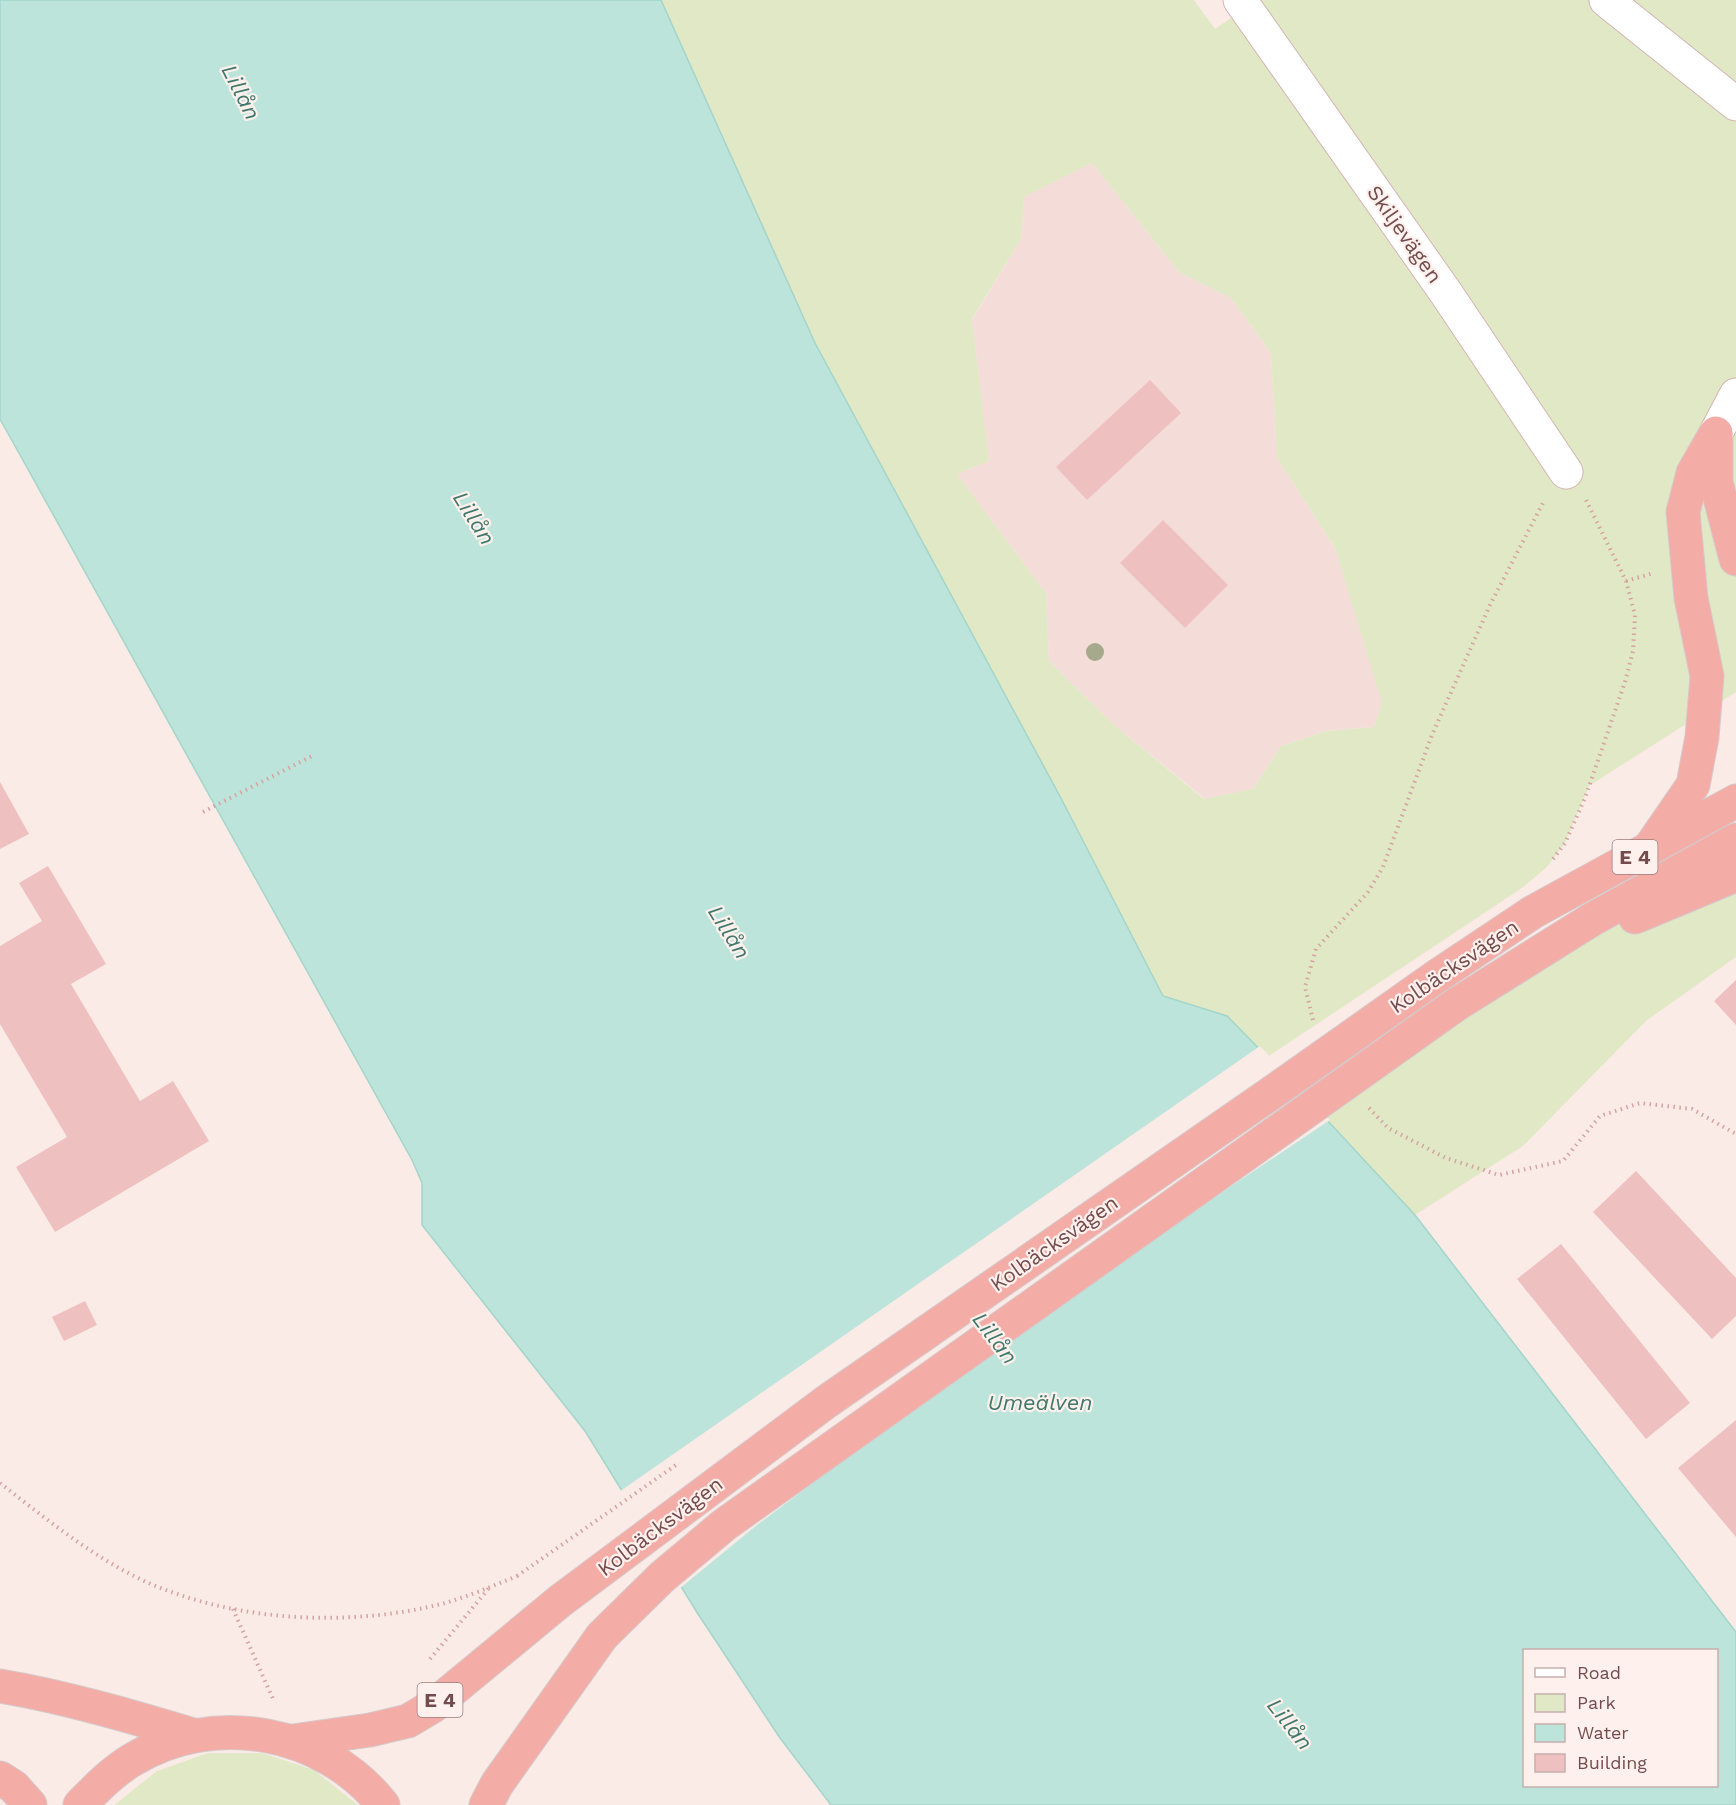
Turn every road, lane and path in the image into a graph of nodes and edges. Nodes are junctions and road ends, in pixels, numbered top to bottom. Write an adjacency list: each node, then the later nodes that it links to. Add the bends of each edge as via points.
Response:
1 (1240, 0): 6 (street, Skiljevägen, via 1446,292)
2 (1605, 0): 3 (street)
3 (1736, 104)
4 (1736, 395): 5 (street)
5 (1716, 433): 7 (highway, via 1716,482); 12 (highway, via 1693,473 1683,512 1691,598 1707,676 1702,737 1693,785)
6 (1566, 472): 13 (path, via 1590,505 1626,581 1635,615 1633,651 1625,682 1585,798 1565,843)
7 (1736, 559)
8 (312, 756): 10 (path)
9 (1736, 801): 12 (highway, Kolbäcksvägen / E 4)
10 (203, 812)
11 (1736, 840): 15 (highway, Kolbäcksvägen / E 4, via 1591,920)
12 (1649, 849): 21 (highway, Kolbäcksvägen / E 4, bridge, via 1533,912 1437,976 826,1402 560,1601 433,1706 408,1721)
13 (1546, 868)
14 (1736, 875): 15 (highway)
15 (1520, 965): 26 (highway, Kolbäcksvägen / E 4, bridge, via 1457,1004 724,1525 602,1635 496,1784)
16 (0, 1483): 18 (path, via 67,1536 142,1580)
17 (517, 1576): 18 (path, via 444,1603 355,1617 297,1617)
18 (232, 1608): 21 (path)
19 (0, 1686): 20 (highway, E 4)
20 (193, 1735): 21 (highway, E 4, via 245,1732); 24 (highway, E 4, via 131,1760)
21 (293, 1741): 25 (highway, E 4, via 329,1757 369,1787)
22 (0, 1778): 23 (highway)
23 (30, 1805)
24 (80, 1805)
25 (383, 1805)
26 (486, 1805)

